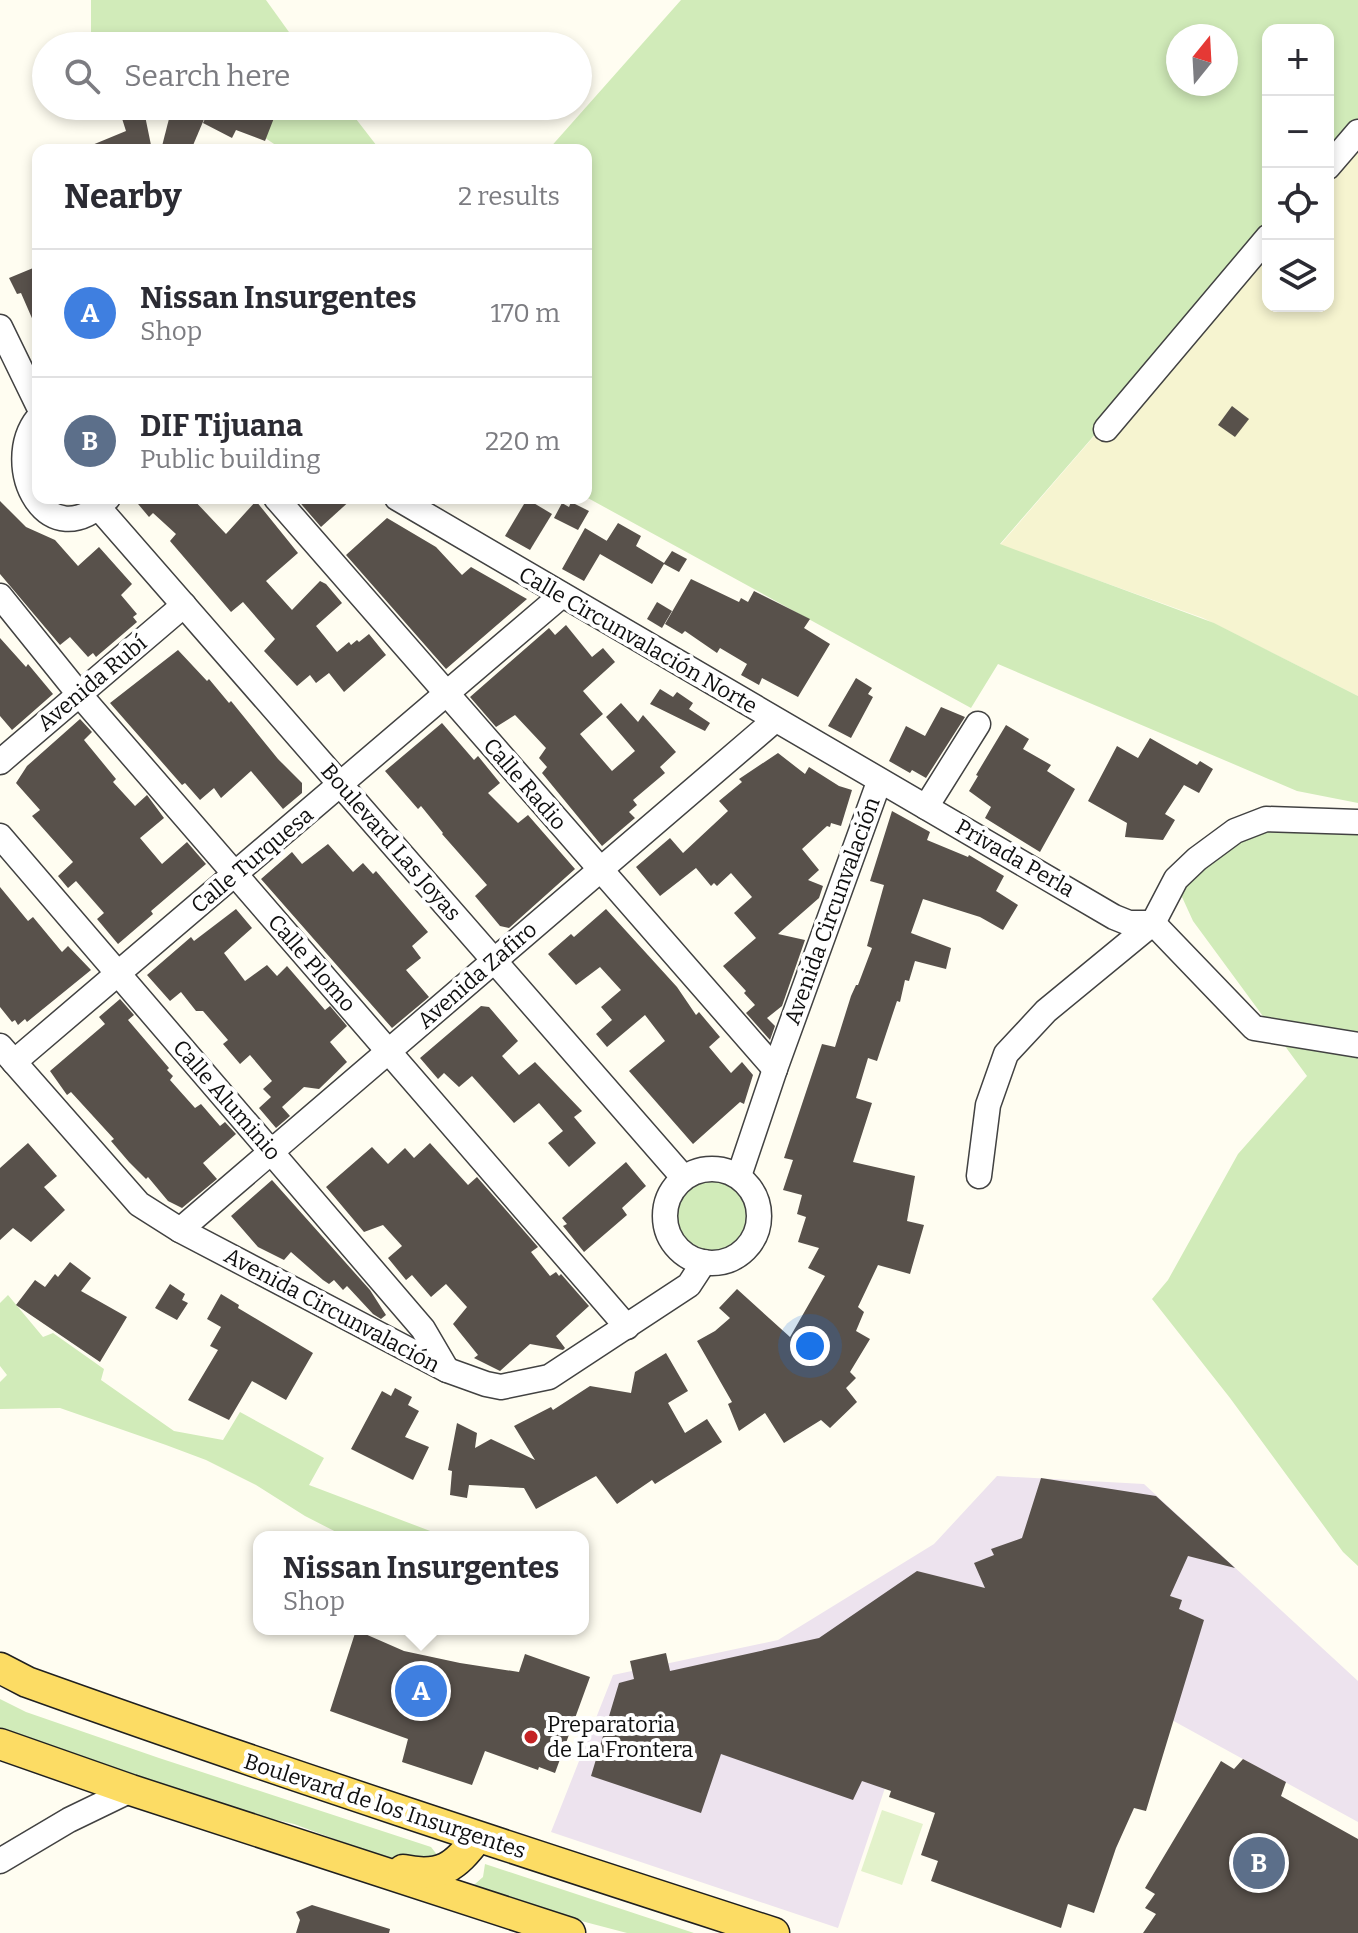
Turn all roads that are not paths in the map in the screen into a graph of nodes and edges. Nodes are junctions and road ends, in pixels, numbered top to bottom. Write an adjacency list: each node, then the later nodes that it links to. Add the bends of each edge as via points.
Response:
1 (1358, 132): 2 (street)
2 (1334, 160)
3 (1265, 240): 7 (street)
4 (0, 327): 5 (street)
5 (32, 393)
6 (32, 422): 8 (street, via 15,442)
7 (1106, 429)
8 (6, 481): 9 (street, via 48,517 84,516)
9 (102, 504)
10 (105, 504): 15 (street, Boulevard Las Joyas)
11 (281, 504): 17 (street, Calle Radio)
12 (407, 504): 13 (street, Calle Circunvalación Norte)
13 (562, 595): 17 (street, Calle Turquesa); 18 (street, Calle Circunvalación Norte)
14 (0, 596): 16 (street, Calle Plomo)
15 (184, 605): 16 (street, Avenida Rubí); 22 (street, Boulevard Las Joyas)
16 (79, 694): 20 (street, Avenida Rubí); 27 (street, Calle Plomo)
17 (447, 694): 22 (street, Calle Turquesa); 26 (street, Calle Radio)
18 (775, 720): 21 (street, Calle Circunvalación Norte); 26 (street, Avenida Zafiro)
19 (978, 724): 23 (street)
20 (0, 762)
21 (879, 782): 23 (street, Privada Perla); 34 (street, Avenida Circunvalación)
22 (341, 784): 27 (street, Calle Turquesa); 29 (street, Boulevard Las Joyas)
23 (926, 807): 28 (street, Privada Perla, via 1114,917)
24 (1358, 822): 28 (street, via 1266,819 1235,831 1176,879)
25 (0, 836): 30 (street, Calle Aluminio)
26 (600, 870): 29 (street, Avenida Zafiro); 34 (street, Calle Radio)
27 (235, 874): 30 (street, Calle Turquesa); 32 (street, Calle Plomo)
28 (1153, 923): 31 (street, via 1254,1028); 37 (street, via 1046,1011 1006,1054 988,1105)
29 (494, 961): 32 (street, Avenida Zafiro); 38 (street, Boulevard Las Joyas)
30 (118, 973): 33 (street, Calle Turquesa); 35 (street, Calle Aluminio)
31 (1358, 1045)
32 (389, 1051): 35 (street, Avenida Zafiro); 41 (street, Calle Plomo)
33 (7, 1054): 39 (street, Avenida Circunvalación, via 139,1204)
34 (775, 1069): 36 (street, Avenida Circunvalación)
35 (271, 1152): 39 (street, Avenida Zafiro); 42 (street, Calle Aluminio, via 423,1329)
36 (739, 1176): 38 (street, via 711,1168); 40 (street, via 757,1199 759,1227 744,1251 732,1259)
37 (979, 1176)
38 (683, 1177): 40 (street, via 666,1203 664,1218 676,1247)
39 (180, 1230): 42 (street, Avenida Circunvalación)
40 (704, 1262): 41 (street, Avenida Circunvalación, via 689,1285)
41 (627, 1327): 42 (street, Avenida Circunvalación, via 549,1377 517,1385 486,1384)
42 (447, 1370)
43 (0, 1668): 46 (main road, Boulevard de los Insurgentes, via 200,1744)
44 (0, 1744): 45 (main road)
45 (131, 1790): 47 (main road); 48 (street)
46 (477, 1838): 47 (main road, via 448,1869 423,1874); 50 (main road, Boulevard de los Insurgentes)
47 (331, 1855): 49 (main road)
48 (0, 1861)
49 (570, 1933)
50 (774, 1933)

